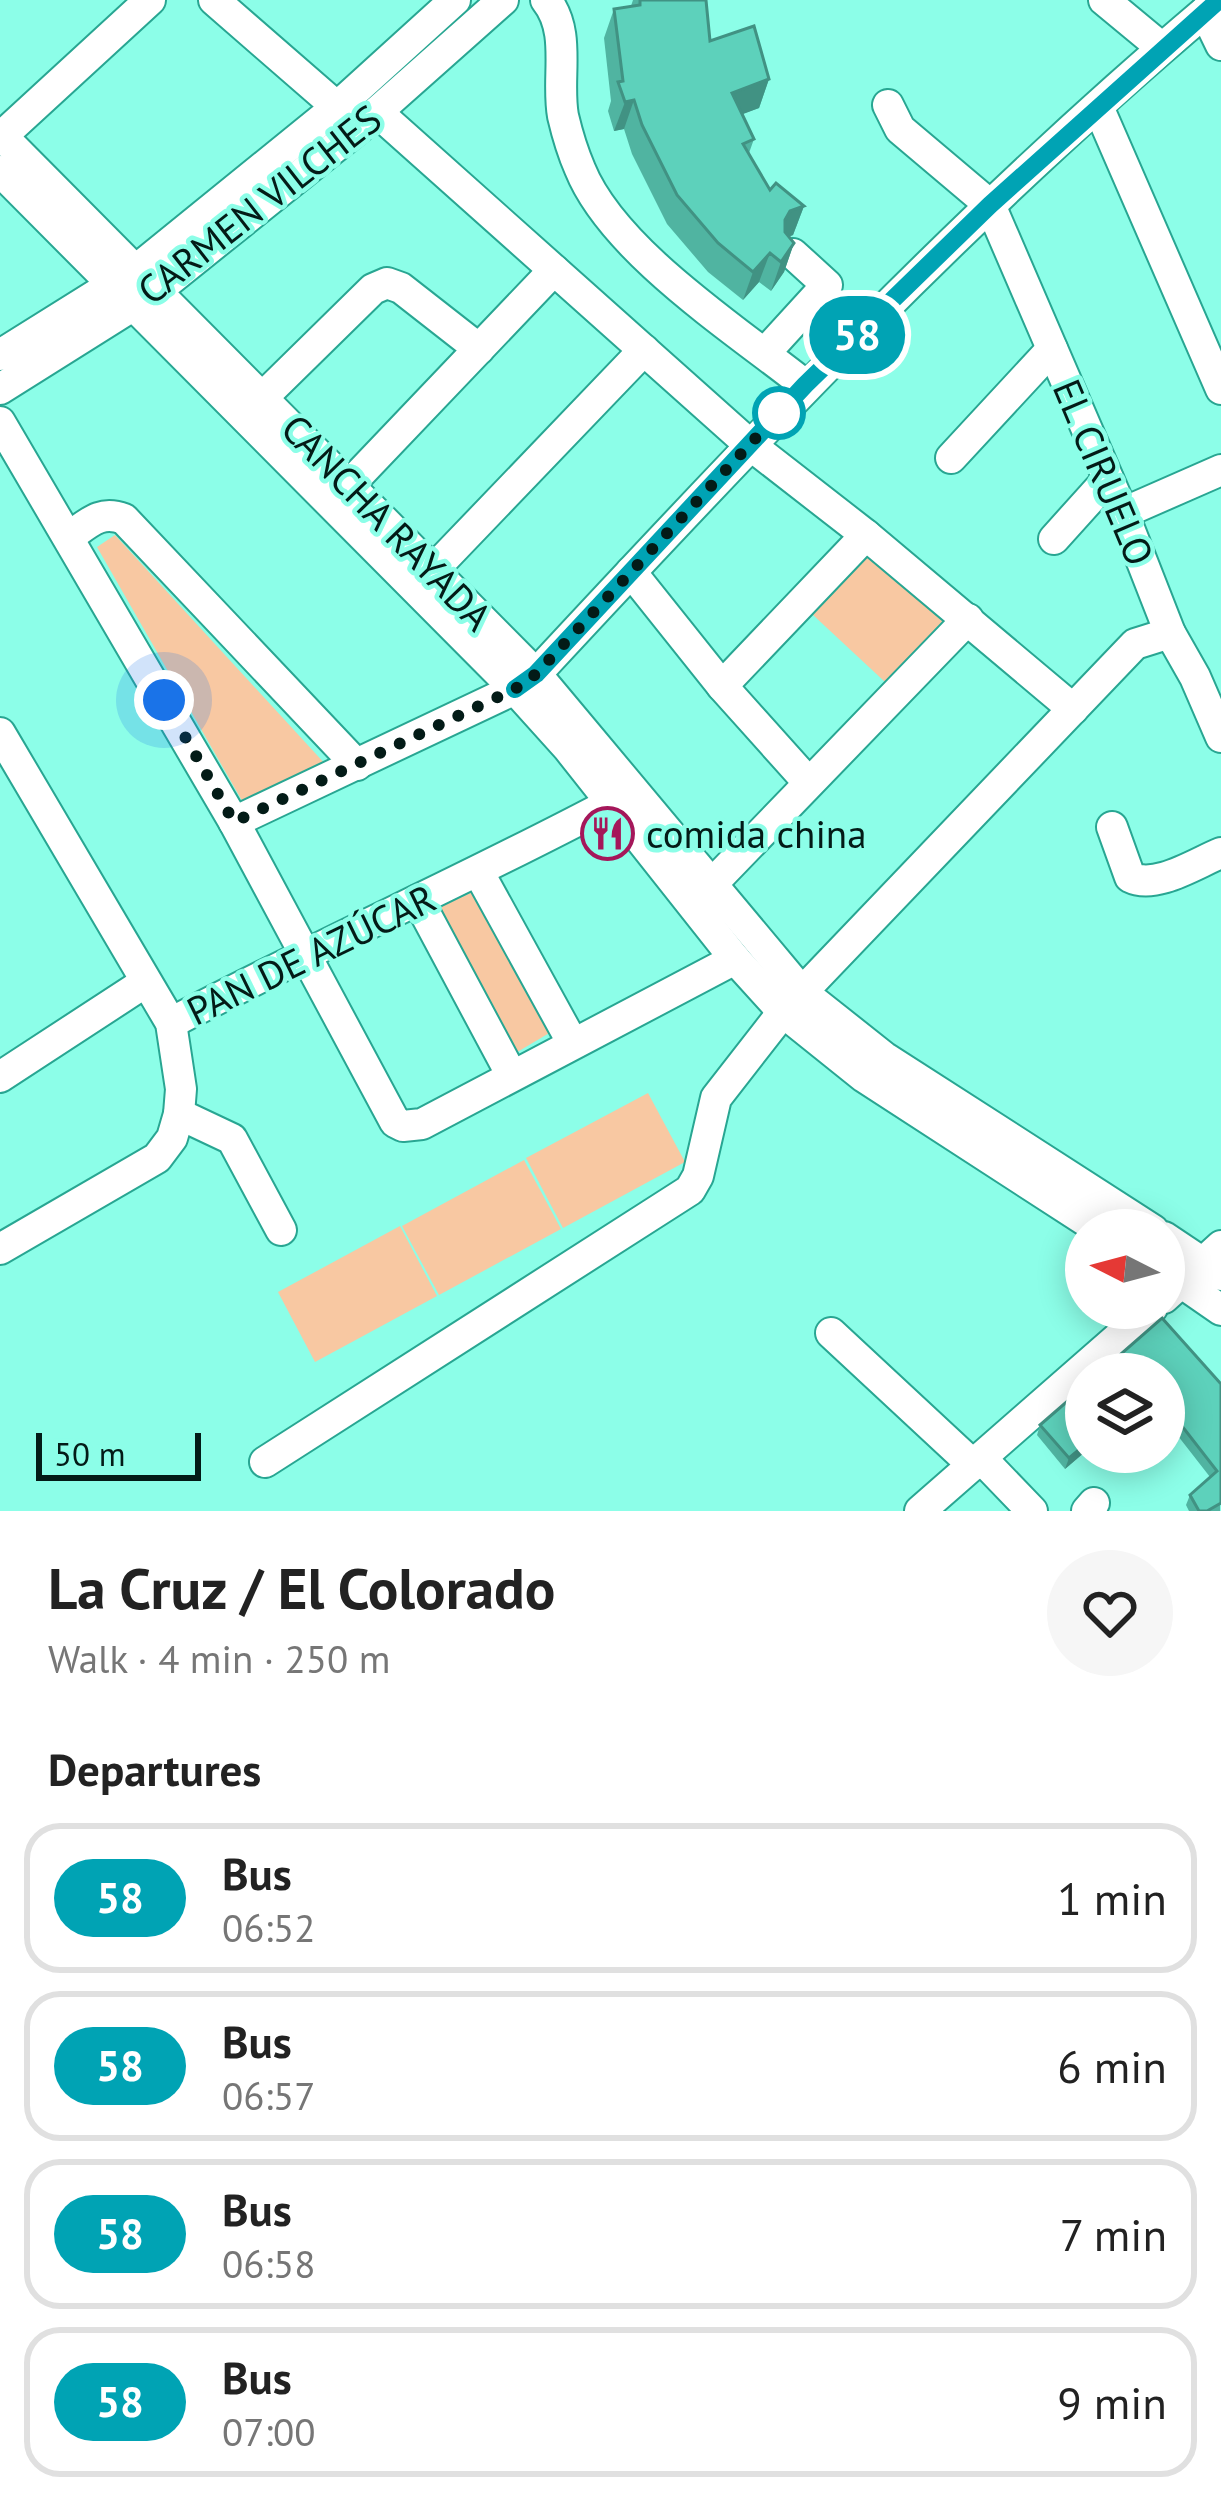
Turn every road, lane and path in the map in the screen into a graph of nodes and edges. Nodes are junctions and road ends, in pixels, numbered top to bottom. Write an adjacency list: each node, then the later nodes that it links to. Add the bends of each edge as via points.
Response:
1 (150, 0): 14 (street)
2 (214, 0): 11 (street)
3 (503, 0): 7 (street, CARMEN VILCHES)
4 (546, 0): 24 (street, via 560,30 563,115 599,207 626,241)
5 (1104, 0): 9 (street)
6 (1212, 6): 8 (street); 9 (street)
7 (451, 10): 11 (street, CARMEN VILCHES); 13 (street, CARMEN VILCHES)
8 (1221, 45)
9 (1162, 48): 12 (street)
10 (888, 105): 16 (street, via 900,129)
11 (337, 106): 19 (street, CARMEN VILCHES)
12 (1099, 109): 16 (street); 20 (street)
13 (377, 112): 18 (street); 19 (street, CARMEN VILCHES)
14 (1, 135): 19 (street, CANCHA RAYADA)
15 (0, 171): 19 (street, CANCHA RAYADA)
16 (990, 205): 21 (street, EL CIRUELO); 26 (street)
17 (793, 254): 24 (street, via 827,285)
18 (554, 271): 22 (street); 23 (street)
19 (135, 288): 25 (street, CARMEN VILCHES); 27 (street, CARMEN VILCHES); 29 (street, CANCHA RAYADA); 44 (street, CANCHA RAYADA)
20 (1208, 321): 28 (street)
21 (1052, 349): 32 (street); 34 (street, EL CIRUELO)
22 (479, 350): 29 (street, via 387,283); 35 (street)
23 (644, 350): 31 (street); 40 (street)
24 (765, 353): 26 (street)
25 (0, 355)
26 (805, 385): 31 (street)
27 (0, 389)
28 (1221, 389)
29 (264, 396): 35 (street, CANCHA RAYADA)
30 (0, 422): 38 (street)
31 (749, 444): 37 (street); 41 (street)
32 (951, 458)
33 (1221, 470): 36 (street)
34 (1108, 478): 36 (street, EL CIRUELO); 39 (street)
35 (351, 483): 40 (street, CANCHA RAYADA)
36 (1124, 513): 43 (street, EL CIRUELO)
37 (866, 535): 42 (street); 45 (street)
38 (69, 537): 50 (street, via 98,516 124,519); 53 (street)
39 (1054, 539)
40 (434, 569): 44 (street, CANCHA RAYADA)
41 (631, 572): 44 (street); 45 (street)
42 (968, 619): 47 (street); 51 (street)
43 (1170, 633): 46 (street, EL CIRUELO); 47 (street, via 1135,644)
44 (525, 681): 50 (street); 52 (street, CANCHA RAYADA); 57 (street, CANCHA RAYADA, via 637,791)
45 (722, 686): 51 (street)
46 (1208, 686): 49 (street, EL CIRUELO)
47 (1073, 709): 62 (street)
48 (0, 734): 61 (street)
49 (1221, 737)
50 (357, 765): 53 (street)
51 (808, 782): 57 (street)
52 (611, 803): 56 (street, PAN DE AZÚCAR); 60 (street, CANCHA RAYADA)
53 (234, 822): 59 (street)
54 (1112, 827): 55 (street, via 1130,877 1141,882)
55 (1221, 853)
56 (479, 873): 58 (street, PAN DE AZÚCAR); 64 (street)
57 (710, 886): 62 (street, CANCHA RAYADA)
58 (418, 900): 59 (street, PAN DE AZÚCAR); 65 (street)
59 (306, 952): 63 (street, PAN DE AZÚCAR); 65 (street, via 395,1122 422,1124)
60 (734, 959): 62 (street, CANCHA RAYADA); 64 (street)
61 (145, 983): 63 (street); 66 (street)
62 (792, 1002): 68 (street, CANCHA RAYADA, via 864,1078); 69 (street, CANCHA RAYADA); 76 (street, via 716,1098 690,1190)
63 (170, 1023): 67 (street, PAN DE AZÚCAR)
64 (572, 1042): 65 (street)
65 (511, 1074)
66 (0, 1076)
67 (178, 1114): 70 (street, via 232,1139); 71 (street, via 157,1158)
68 (1067, 1209)
69 (1120, 1209)
70 (281, 1230)
71 (0, 1249)
72 (1192, 1272): 73 (street)
73 (1221, 1310)
74 (1128, 1329): 77 (street)
75 (831, 1334): 77 (street)
76 (265, 1462)
77 (977, 1462): 78 (street); 79 (street)
78 (920, 1511)
79 (1032, 1511)

